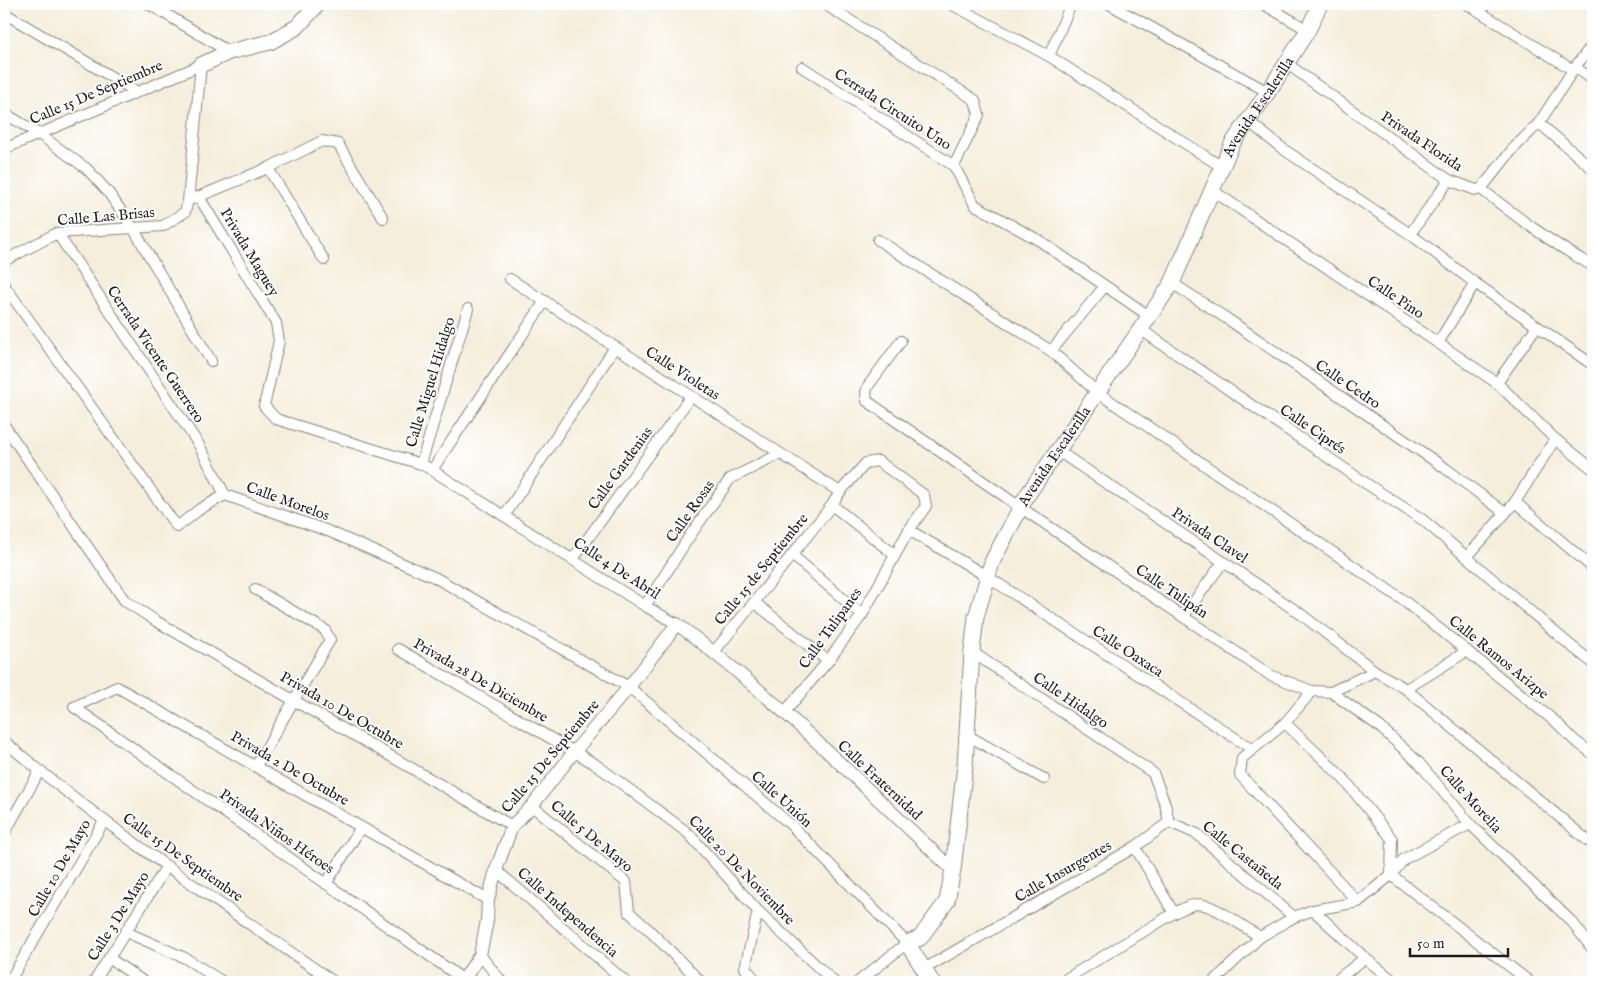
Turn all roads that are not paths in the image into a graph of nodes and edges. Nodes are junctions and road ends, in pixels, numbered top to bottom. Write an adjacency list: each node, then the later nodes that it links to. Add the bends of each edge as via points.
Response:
1 (149, 4): 13 (street)
2 (316, 4): 13 (main road, via 297,27 270,42)
3 (951, 4): 14 (street)
4 (1071, 4): 14 (street)
5 (1109, 4): 21 (street)
6 (1263, 4): 11 (street)
7 (1320, 4): 11 (main road, Avenida Escalerilla)
8 (1467, 4): 18 (street)
9 (829, 7): 27 (street, via 975,100 978,114)
10 (4, 13): 20 (street)
11 (1308, 30): 15 (main road, Avenida Escalerilla)
12 (1593, 44): 18 (street)
13 (230, 52): 16 (main road)
14 (1049, 56): 28 (street)
15 (1286, 64): 21 (main road, Avenida Escalerilla); 31 (street, Privada Florida)
16 (201, 65): 20 (street, Calle 15 De Septiembre); 35 (street)
17 (802, 67): 27 (street, Cerrada Circuito Uno)
18 (1574, 68): 19 (street); 24 (street)
19 (1593, 80)
20 (138, 92): 25 (street, Calle 15 De Septiembre)
21 (1268, 92): 23 (main road, Avenida Escalerilla)
22 (4, 113): 25 (street)
23 (1248, 121): 28 (main road, Avenida Escalerilla, via 1232,144); 39 (street, via 1283,149)
24 (1538, 122): 30 (street); 32 (street)
25 (39, 134): 26 (street, Calle 15 De Septiembre); 37 (street, via 87,169)
26 (4, 149)
27 (954, 166): 48 (street, Cerrada Circuito Uno, via 975,205 1040,241)
28 (1222, 167): 33 (main road, Avenida Escalerilla)
29 (268, 168): 34 (street); 36 (street, via 322,141 338,144); 41 (street)
30 (1593, 169)
31 (1448, 180): 32 (street, Privada Florida); 39 (street)
32 (1481, 189): 43 (street, Privada Florida, via 1526,223)
33 (1212, 190): 45 (main road, Avenida Escalerilla); 56 (street, Calle Pino)
34 (199, 197): 35 (street); 52 (street, Privada Maguey)
35 (188, 201): 37 (street, Calle Las Brisas, via 185,212 163,226)
36 (384, 218)
37 (133, 228): 38 (street, Calle Las Brisas); 59 (street)
38 (57, 233): 42 (street, Calle Las Brisas); 72 (street, Cerrada Vicente Guerrero, via 200,445)
39 (1410, 234): 46 (street)
40 (878, 240): 58 (street)
41 (324, 260)
42 (4, 261)
43 (1593, 266)
44 (510, 279): 49 (street, Calle Violetas)
45 (1172, 283): 51 (main road, Avenida Escalerilla); 76 (street, Calle Cedro, via 1445,468)
46 (1474, 283): 53 (street); 56 (street)
47 (4, 285): 72 (street, Calle Morelos, via 177,527)
48 (1105, 286): 51 (street, Cerrada Circuito Uno); 58 (street)
49 (545, 301): 57 (street, Calle Violetas); 70 (street)
50 (468, 309): 68 (street, Calle Miguel Hidalgo)
51 (1149, 316): 54 (main road, Avenida Escalerilla)
52 (276, 323): 68 (street, Calle 4 De Abril, via 279,341 264,406 276,419)
53 (1537, 326): 60 (street); 61 (street)
54 (1140, 329): 62 (main road, Avenida Escalerilla); 81 (street, Calle Ciprés, via 1423,520)
55 (901, 342): 75 (street, Calle Tulipán, via 868,386 867,401)
56 (1438, 343): 61 (street, Calle Pino)
57 (615, 347): 63 (street, Calle Violetas); 77 (street)
58 (1051, 351): 62 (street)
59 (211, 361)
60 (1593, 365)
61 (1497, 383): 65 (street, Calle Pino)
62 (1097, 392): 66 (main road, Avenida Escalerilla); 93 (street, Calle Ramos Arizpe, via 1403,600)
63 (691, 396): 67 (street, Calle Violetas); 82 (street, Calle Gardenias)
64 (4, 425): 103 (street, Privada 10 De Octubre, via 125,602)
65 (1555, 439): 69 (street, Calle Pino); 73 (street)
66 (1058, 451): 75 (main road, Avenida Escalerilla); 83 (street, Privada Clavel)
67 (780, 454): 71 (street, Calle Violetas); 88 (street, Calle Rosas, via 730,479)
68 (421, 464): 70 (street, Calle 4 De Abril)
69 (1593, 469)
70 (432, 470): 77 (street, Calle 4 De Abril)
71 (840, 492): 74 (street); 78 (street, Calle Tulipanes, via 866,462 878,461 924,496 926,506)
72 (225, 494): 99 (street, Calle Morelos, via 328,531 436,578)
73 (1515, 502): 76 (street); 84 (street)
74 (832, 505): 79 (street, Calle 15 de Septiembre); 80 (street)
75 (1020, 507): 85 (main road, Avenida Escalerilla, via 992,562); 90 (street, Calle Tulipán)
76 (1505, 513): 81 (street)
77 (505, 516): 82 (street, Calle 4 De Abril)
78 (909, 530): 80 (street, Calle Tulipanes); 85 (street, Calle Oaxaca)
79 (792, 555): 87 (street, Calle 15 de Septiembre); 89 (street)
80 (895, 555): 89 (street, Calle Tulipanes)
81 (1467, 557): 97 (street)
82 (573, 559): 88 (street, Calle 4 De Abril)
83 (1222, 562): 90 (street); 98 (street, Privada Clavel, via 1312,622)
84 (1593, 568)
85 (988, 577): 95 (main road, Avenida Escalerilla, via 976,617); 109 (street, Calle Oaxaca)
86 (255, 589): 103 (street, via 325,630 330,640)
87 (754, 602): 94 (street, Calle 15 de Septiembre); 96 (street)
88 (645, 606): 91 (street, Calle 4 De Abril)
89 (862, 615): 96 (street, Calle Tulipanes)
90 (1183, 617): 101 (street, Calle Tulipán, via 1270,674)
91 (678, 624): 94 (street, Calle 4 De Abril); 99 (street, Calle 15 De Septiembre)
92 (398, 649): 110 (street, Privada 28 De Diciembre)
93 (1467, 651): 100 (street); 111 (street, Calle Ramos Arizpe)
94 (714, 652): 105 (street, Calle 4 De Abril)
95 (972, 652): 107 (main road, Avenida Escalerilla); 117 (street, Calle Hidalgo, via 1153,773)
96 (828, 661): 105 (street, Calle Tulipanes)
97 (1593, 662)
98 (1375, 671): 100 (street, Privada Clavel); 102 (street)
99 (628, 687): 110 (street, Calle 15 De Septiembre); 137 (street, Calle Unión, via 791,825)
100 (1406, 689): 122 (street, Privada Clavel)
101 (1312, 691): 102 (street); 106 (street)
102 (1331, 692): 118 (street, Calle Morelia, via 1380,728 1418,763)
103 (294, 700): 112 (street); 119 (street, Privada 10 De Octubre)
104 (74, 707): 112 (street, Privada 2 De Octubre, via 117,687); 128 (street, Privada Niños Héroes)
105 (784, 713): 126 (street, Calle Fraternidad)
106 (1285, 723): 109 (street); 127 (street, via 1344,778 1392,839)
107 (966, 735): 114 (street); 126 (main road, Avenida Escalerilla)
108 (4, 741): 113 (street, Calle 15 De Septiembre)
109 (1252, 749): 130 (street, via 1242,758 1240,776)
110 (574, 752): 115 (street, Calle 15 De Septiembre); 131 (street, Calle 20 De Noviembre, via 688,833)
111 (1593, 754)
112 (256, 766): 120 (street, Privada 2 De Octubre)
113 (39, 772): 116 (street, Calle 15 De Septiembre); 121 (street)
114 (1044, 779)
115 (532, 806): 119 (street, Calle 15 De Septiembre); 151 (street, Calle 5 De Mayo, via 626,882 630,912)
116 (104, 821): 124 (street, Calle 15 De Septiembre); 145 (street, Calle 10 De Mayo)
117 (1169, 822): 123 (street, Calle Insurgentes); 134 (street, Calle Castañeda, via 1197,834)
118 (1470, 824): 127 (street, via 1404,859); 138 (street, Calle Morelia, via 1573,923)
119 (512, 826): 125 (street, Calle 15 De Septiembre)
120 (361, 827): 128 (street); 129 (street, Privada 2 De Octubre)
121 (4, 834)
122 (1593, 845)
123 (1135, 847): 133 (street); 142 (street, Calle Insurgentes)
124 (167, 866): 135 (street, Calle 3 De Mayo); 149 (street, Calle 15 De Septiembre)
125 (496, 870): 129 (street, Calle 15 De Septiembre); 143 (street, Calle Independencia)
126 (953, 870): 137 (main road, Avenida Escalerilla, via 947,901 920,938)
127 (1391, 875): 130 (street); 160 (street)
128 (326, 884): 144 (street, Privada Niños Héroes)
129 (488, 900): 139 (street, Calle 15 De Septiembre)
130 (1358, 902): 132 (street)
131 (758, 910): 152 (street, via 745,968); 153 (street, Calle 20 De Noviembre)
132 (1313, 910): 134 (street); 141 (street)
133 (1174, 913): 136 (street, via 1190,905 1203,904); 156 (street)
134 (1294, 917): 136 (street)
135 (126, 932): 140 (street, Calle 3 De Mayo); 148 (street, via 185,958)
136 (1260, 937): 157 (street)
137 (907, 943): 142 (main road); 154 (street)
138 (1593, 950)
139 (480, 954): 144 (street, Calle 15 De Septiembre); 150 (street)
140 (109, 958): 146 (street, Calle 3 De Mayo); 147 (street)
141 (1365, 958): 158 (street); 159 (street)
142 (924, 969): 155 (main road)
143 (621, 980)
144 (463, 981)
145 (9, 982)
146 (94, 982)
147 (144, 982)
148 (223, 982)
149 (334, 982)
150 (502, 982)
151 (701, 982)
152 (758, 982)
153 (834, 982)
154 (858, 982)
155 (932, 982)
156 (1061, 982)
157 (1213, 982)
158 (1334, 982)
159 (1395, 982)
160 (1530, 982)

